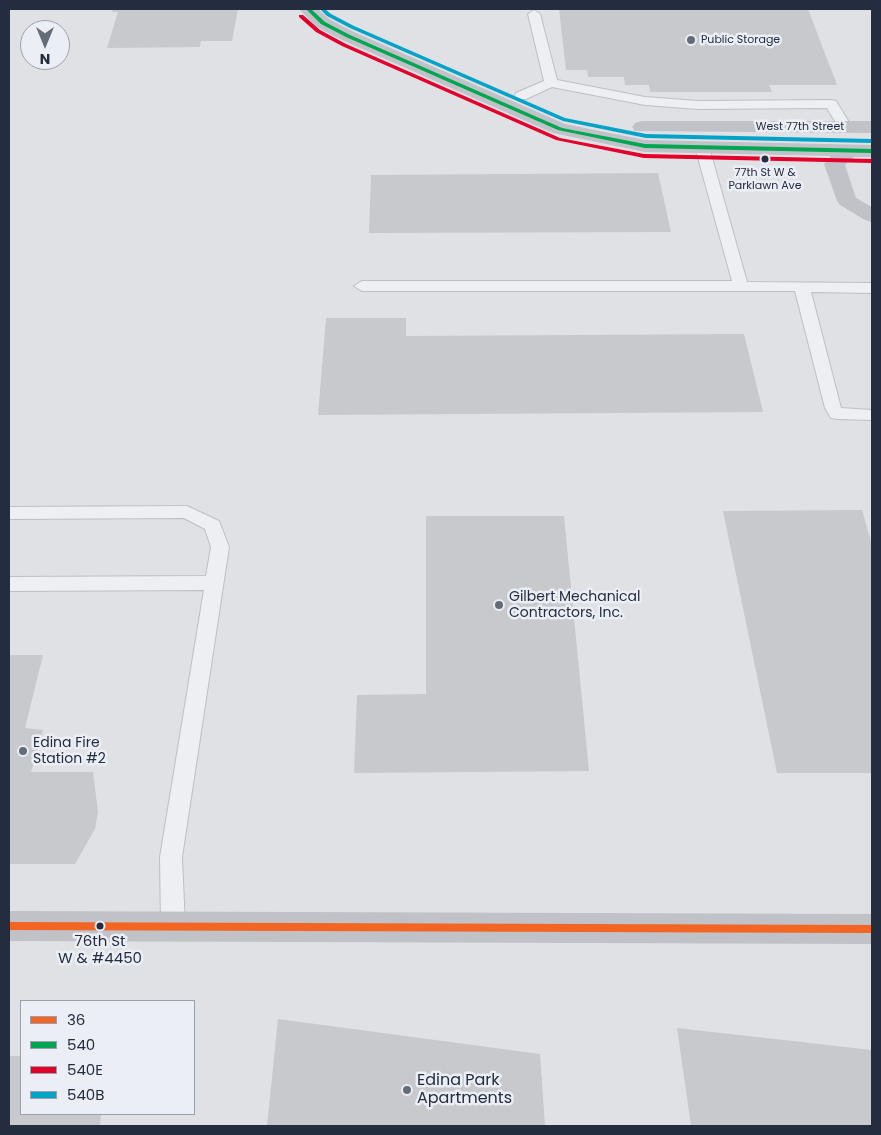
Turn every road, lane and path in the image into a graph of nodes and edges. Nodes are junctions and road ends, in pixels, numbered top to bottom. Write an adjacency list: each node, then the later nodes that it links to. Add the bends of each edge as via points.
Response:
1 (308, 9): 8 (street, West 77th Street, via 323,23 348,36 560,129 645,146)
2 (332, 9): 5 (street, West 77th Street, via 359,25)
3 (534, 14): 4 (lane)
4 (551, 83): 5 (lane); 6 (lane, via 645,101 698,105 832,104)
5 (521, 96): 6 (street, West 77th Street, via 578,117 650,128)
6 (845, 127): 7 (street, West 77th Street); 9 (street)
7 (872, 127)
8 (702, 147): 9 (street, West 77th Street); 14 (lane)
9 (848, 151): 10 (street, West 77th Street); 11 (street); 12 (street, via 834,164 847,202)
10 (872, 151)
11 (872, 164)
12 (872, 214)
13 (362, 286): 14 (lane)
14 (741, 286): 15 (lane)
15 (802, 288): 16 (lane); 17 (lane, via 837,414)
16 (872, 288)
17 (872, 415)
18 (9, 513): 20 (lane, via 187,512 214,525 220,547)
19 (9, 584): 20 (lane)
20 (215, 584): 22 (lane, via 171,857)
21 (9, 926): 22 (street)
22 (173, 927): 23 (street)
23 (872, 929)

